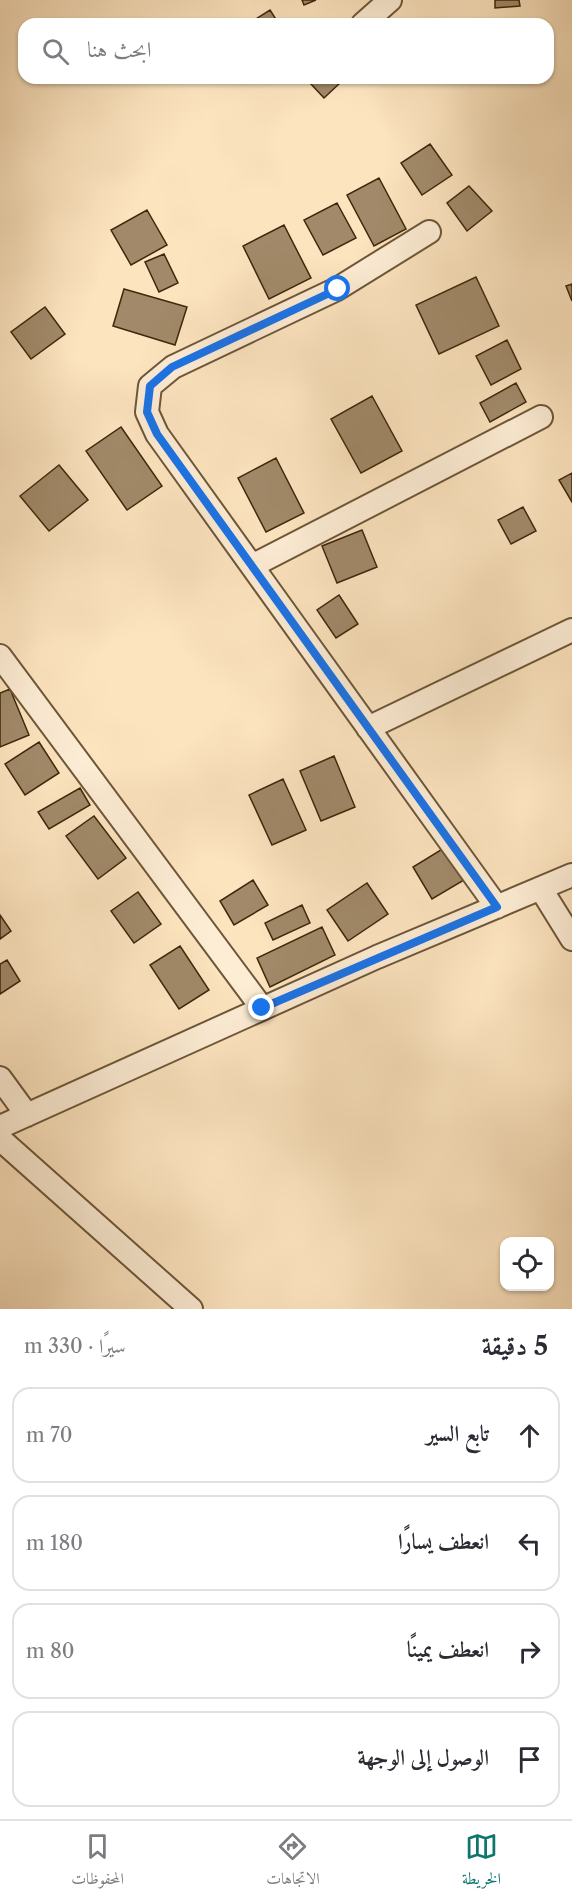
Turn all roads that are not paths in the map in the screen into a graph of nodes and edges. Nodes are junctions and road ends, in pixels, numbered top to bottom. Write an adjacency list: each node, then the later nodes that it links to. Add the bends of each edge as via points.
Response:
1 (390, 0): 2 (street)
2 (370, 18)
3 (429, 232): 5 (street, via 338,289 172,367 150,386 147,412 157,434)
4 (541, 417): 5 (street)
5 (252, 566): 8 (street)
6 (572, 630): 8 (street)
7 (0, 656): 13 (street)
8 (368, 728): 11 (street)
9 (572, 876): 10 (street)
10 (541, 888): 11 (street); 12 (street)
11 (497, 907): 13 (street)
12 (572, 939)
13 (262, 1008): 15 (street)
14 (0, 1078): 15 (street)
15 (27, 1115): 16 (street)
16 (0, 1127)
17 (0, 1139): 18 (street)
18 (191, 1309)

